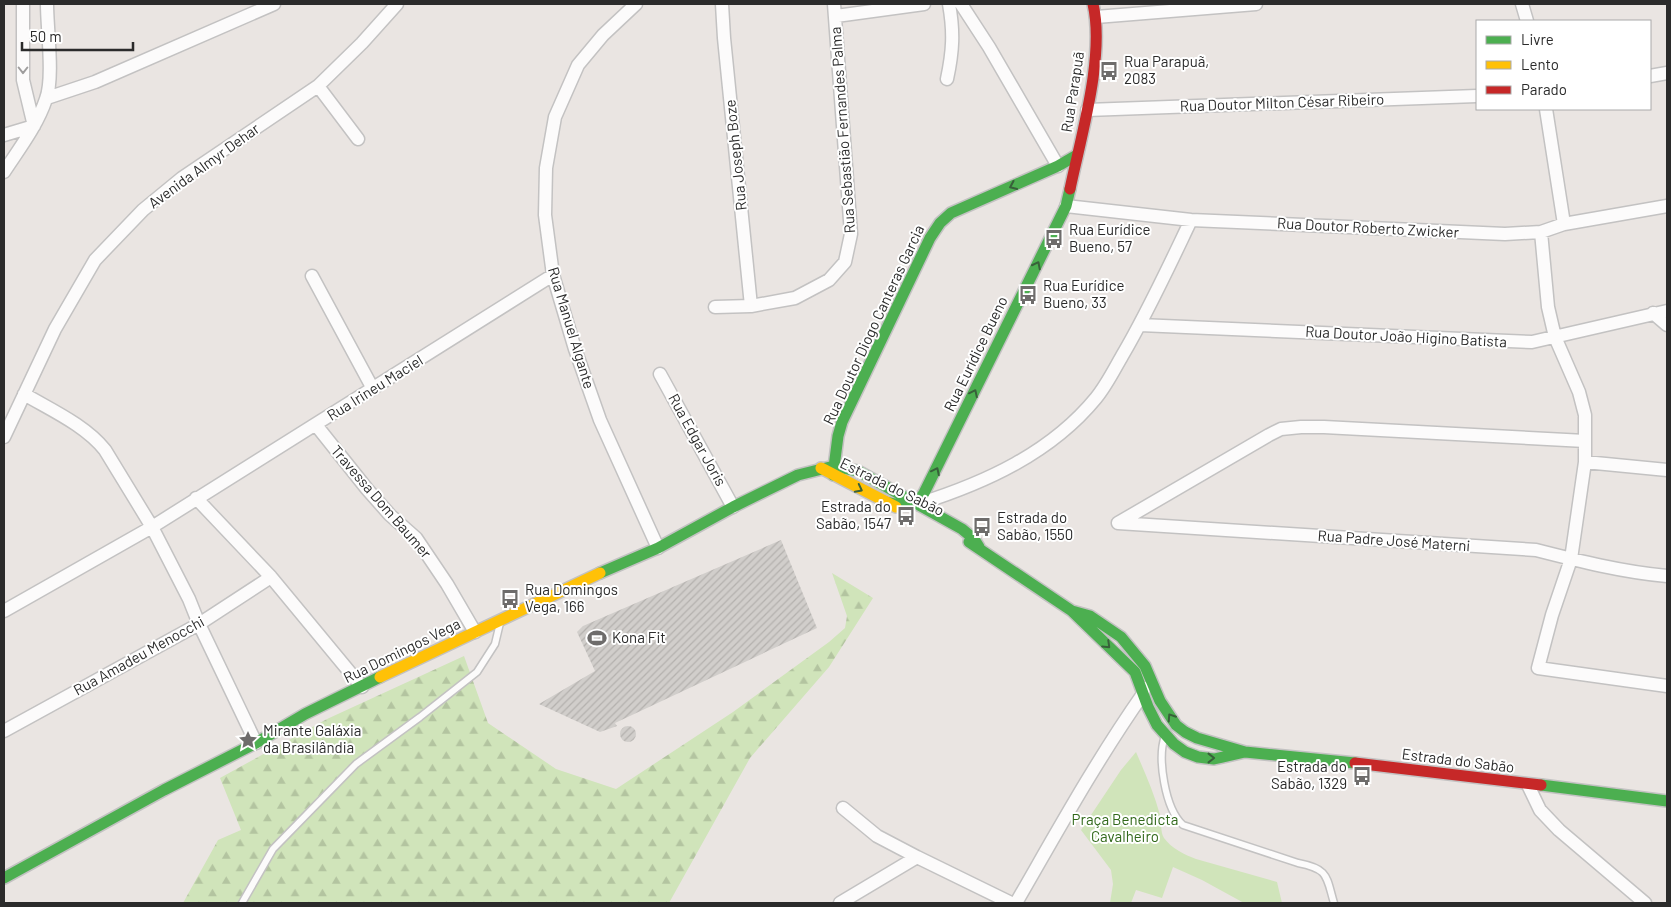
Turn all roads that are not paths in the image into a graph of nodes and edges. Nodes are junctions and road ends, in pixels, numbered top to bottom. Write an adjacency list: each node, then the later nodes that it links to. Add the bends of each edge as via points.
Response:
1 (24, 4): 24 (street, one-way to 24, via 23,80)
2 (47, 4): 21 (street, via 50,73)
3 (274, 4): 21 (street, via 95,82)
4 (397, 4): 19 (street, Avenida Almyr Dehar)
5 (636, 4): 35 (street, Rua Manuel Algante, via 603,35 578,65 555,117 546,168 545,215)
6 (722, 4): 37 (street, Rua Joseph Boze)
7 (924, 4): 13 (street)
8 (949, 4): 18 (street, via 953,38)
9 (961, 4): 28 (street)
10 (1093, 4): 14 (street, Rua Parapuã)
11 (1256, 4): 14 (street)
12 (1522, 4): 15 (street)
13 (835, 10): 37 (street, Rua Sebastião Fernandes Palma, via 851,234 845,262 829,280 795,298)
14 (1096, 17): 22 (street, Rua Parapuã, via 1093,79)
15 (1526, 20)
16 (1667, 73): 17 (street)
17 (1651, 76)
18 (947, 79)
19 (318, 86): 26 (street); 46 (street, Avenida Almyr Dehar, via 182,178 143,210 95,260 54,329)
20 (1476, 96): 22 (street, Rua Doutor Milton César Ribeiro)
21 (47, 98): 24 (street)
22 (1087, 110): 27 (street, Rua Parapuã)
23 (1546, 110): 33 (street)
24 (34, 126): 25 (street); 29 (street)
25 (4, 135)
26 (358, 140)
27 (1077, 155): 28 (street, Rua Doutor Diogo Canteras Garcia); 31 (street, Rua Eurídice Bueno)
28 (1058, 166): 31 (street, Rua Eurídice Bueno, via 1064,188); 52 (street, Rua Doutor Diogo Canteras Garcia, one-way to 52, via 951,213 940,223 842,422)
29 (4, 172)
30 (1667, 206): 33 (street, Rua Doutor Roberto Zwicker)
31 (1064, 211): 32 (street, Rua Doutor Roberto Zwicker); 56 (street, Rua Eurídice Bueno, one-way to 31)
32 (1192, 220): 34 (street, Rua Doutor Roberto Zwicker, via 1504,234); 41 (street)
33 (1564, 224): 34 (street, Rua Doutor Roberto Zwicker)
34 (1541, 232): 43 (street, via 1548,307)
35 (553, 275): 45 (street, Rua Irineu Maciel); 60 (street, Rua Manuel Algante, via 600,420)
36 (312, 276): 45 (street)
37 (751, 306): 38 (street, Rua Sebastião Fernandes Palma)
38 (715, 307)
39 (1667, 311): 40 (street, Rua Doutor João Higino Batista)
40 (1653, 313): 42 (street); 43 (street, Rua Doutor João Higino Batista)
41 (1140, 325): 43 (street, Rua Doutor João Higino Batista, via 1512,342); 56 (street, via 1097,397 1042,449 1007,469)
42 (1667, 325)
43 (1556, 338): 49 (street, via 1579,392 1585,415)
44 (660, 374): 57 (street, Rua Edgar Joris)
45 (373, 389): 47 (street, Rua Irineu Maciel)
46 (24, 394): 48 (street, Avenida Almyr Dehar); 58 (street, via 97,440)
47 (316, 425): 54 (street, Rua Irineu Maciel); 68 (street, Travessa Dom Baumer, via 390,515 416,538 448,584)
48 (4, 437)
49 (1585, 441): 50 (street); 61 (street, Rua Padre José Materni, via 1324,426 1281,429 1118,523 1536,550)
50 (1585, 462): 53 (street); 61 (street)
51 (821, 468): 52 (street, Estrada do Sabão); 57 (street, Rua Domingos Vega, via 798,475)
52 (833, 470): 55 (street, Estrada do Sabão, one-way to 55); 56 (street, Estrada do Sabão, via 858,471)
53 (1667, 470)
54 (196, 498): 58 (street, Rua Irineu Maciel); 63 (street)
55 (886, 502): 56 (street, via 908,507); 59 (street, Estrada do Sabão)
56 (918, 504): 59 (street, Estrada do Sabão, via 962,529)
57 (733, 507): 60 (street, Rua Domingos Vega)
58 (152, 527): 64 (street, Rua Irineu Maciel); 67 (street)
59 (978, 547): 65 (street, Estrada do Sabão)
60 (658, 548): 66 (street, Rua Domingos Vega)
61 (1572, 559): 62 (street, Rua Padre José Materni); 70 (street, via 1552,614 1538,668)
62 (1667, 576)
63 (271, 577): 67 (street, Rua Amadeu Menocchi); 71 (street)
64 (4, 610)
65 (1072, 611): 69 (street, Estrada do Sabão, via 1090,616 1121,638 1146,666); 72 (street, Estrada do Sabão, one-way to 72, via 1135,672)
66 (500, 620): 68 (street, Rua Domingos Vega); 82 (lane, via 495,644 477,672 356,764 273,849)
67 (199, 624): 73 (street, Rua Amadeu Menocchi); 75 (street)
68 (475, 632): 71 (street, Rua Domingos Vega)
69 (1149, 674): 72 (street); 76 (street, Estrada do Sabão, one-way to 69, via 1197,738 1176,725 1160,701)
70 (1667, 686)
71 (362, 687): 75 (street, Rua Domingos Vega, via 305,714)
72 (1143, 694): 74 (street, Estrada do Sabão, via 1157,725); 85 (street, via 1104,752)
73 (4, 731)
74 (1165, 734): 76 (street, Estrada do Sabão, one-way to 76, via 1185,752 1198,757 1214,759); 86 (lane, via 1161,745 1164,781 1172,808 1183,825 1315,866 1324,873)
75 (256, 743): 81 (street, Rua Domingos Vega)
76 (1245, 752): 77 (street, Estrada do Sabão)
77 (1528, 785): 78 (street, Estrada do Sabão); 87 (street, via 1540,810 1559,830)
78 (1667, 801)
79 (843, 808): 80 (street, via 877,836)
80 (917, 857): 83 (street); 84 (street)
81 (4, 878)
82 (242, 903)
83 (840, 903)
84 (1011, 903)
85 (1016, 903)
86 (1334, 903)
87 (1645, 903)

